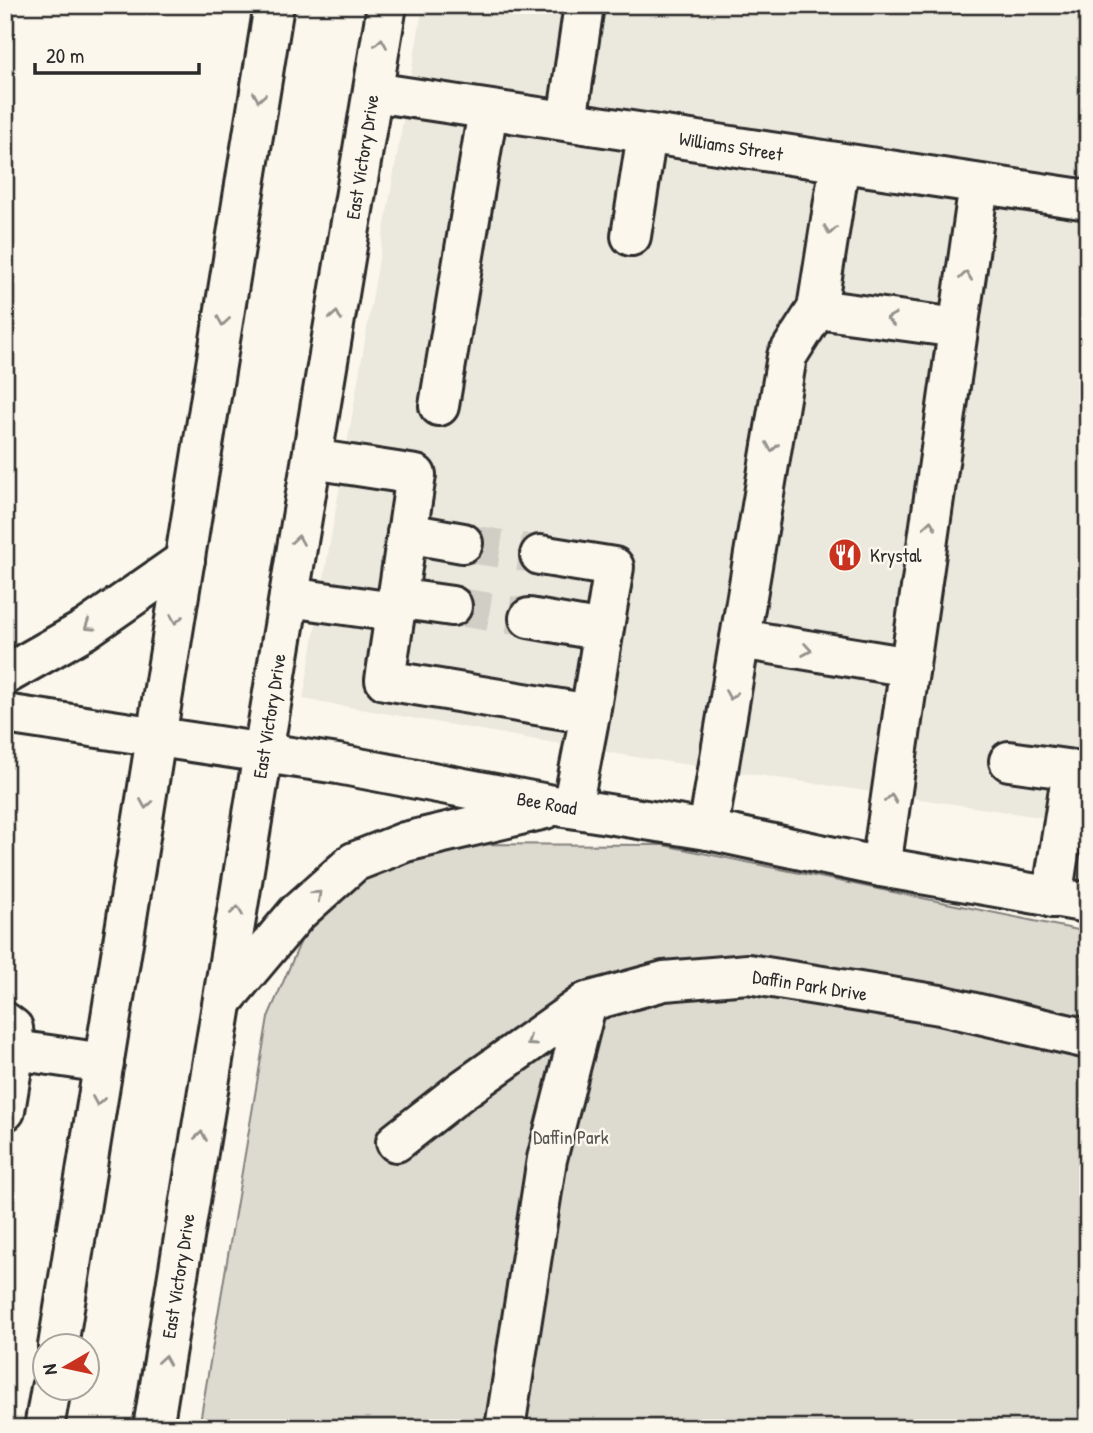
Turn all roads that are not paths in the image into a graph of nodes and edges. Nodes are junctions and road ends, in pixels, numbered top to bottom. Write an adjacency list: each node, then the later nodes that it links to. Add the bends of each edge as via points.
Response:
1 (274, 5): 19 (main road, one-way to 19)
2 (387, 5): 4 (main road, East Victory Drive, one-way to 2)
3 (584, 5): 6 (main road)
4 (373, 92): 5 (main road, Williams Street); 15 (main road, East Victory Drive, one-way to 4)
5 (488, 110): 6 (main road, Williams Street); 14 (main road)
6 (567, 121): 7 (main road, Williams Street)
7 (647, 134): 8 (main road, Williams Street); 11 (main road)
8 (840, 163): 9 (main road, Williams Street); 12 (main road, one-way to 12)
9 (979, 184): 10 (main road, Williams Street); 13 (main road, one-way to 9)
10 (1088, 200)
11 (631, 236)
12 (817, 309): 13 (main road, one-way to 12); 25 (main road, one-way to 25, via 787,356)
13 (958, 328): 26 (main road, one-way to 13)
14 (439, 406)
15 (312, 459): 16 (main road, via 416,475); 20 (main road, East Victory Drive, one-way to 15)
16 (407, 533): 17 (main road); 21 (main road)
17 (463, 543)
18 (540, 555): 24 (main road, via 614,567)
19 (185, 560): 27 (main road, one-way to 27, via 86,629); 30 (main road, one-way to 30)
20 (289, 597): 21 (main road); 31 (main road, East Victory Drive)
21 (395, 605): 22 (main road); 28 (main road, via 385,680)
22 (452, 606)
23 (528, 618): 24 (main road)
24 (603, 631): 28 (main road)
25 (740, 639): 26 (main road, one-way to 26); 35 (main road, one-way to 35)
26 (910, 667): 36 (main road, one-way to 26)
27 (5, 675)
28 (590, 713): 34 (main road)
29 (5, 714): 30 (main road, Bee Road)
30 (157, 737): 31 (main road, Bee Road); 42 (main road, one-way to 42)
31 (263, 753): 34 (main road, Bee Road); 38 (main road, East Victory Drive, one-way to 31)
32 (1009, 761): 33 (main road)
33 (1080, 771): 37 (main road)
34 (565, 807): 35 (main road, Bee Road); 38 (main road, one-way to 34, via 297,914 354,862 405,842)
35 (708, 830): 36 (main road, Bee Road)
36 (881, 867): 37 (main road, Bee Road)
37 (1070, 901)
38 (223, 1000): 48 (main road, East Victory Drive, one-way to 38)
39 (587, 1003): 41 (main road, Daffin Park Drive, via 664,981 748,974 940,1005); 44 (main road, Daffin Park Drive, one-way to 44); 49 (main road, via 547,1159)
40 (10, 1036): 42 (main road); 43 (main road)
41 (1088, 1040)
42 (104, 1063): 45 (main road, one-way to 45)
43 (5, 1111)
44 (396, 1142)
45 (60, 1332)
46 (49, 1402): 47 (main road)
47 (44, 1428)
48 (153, 1428)
49 (505, 1428)

